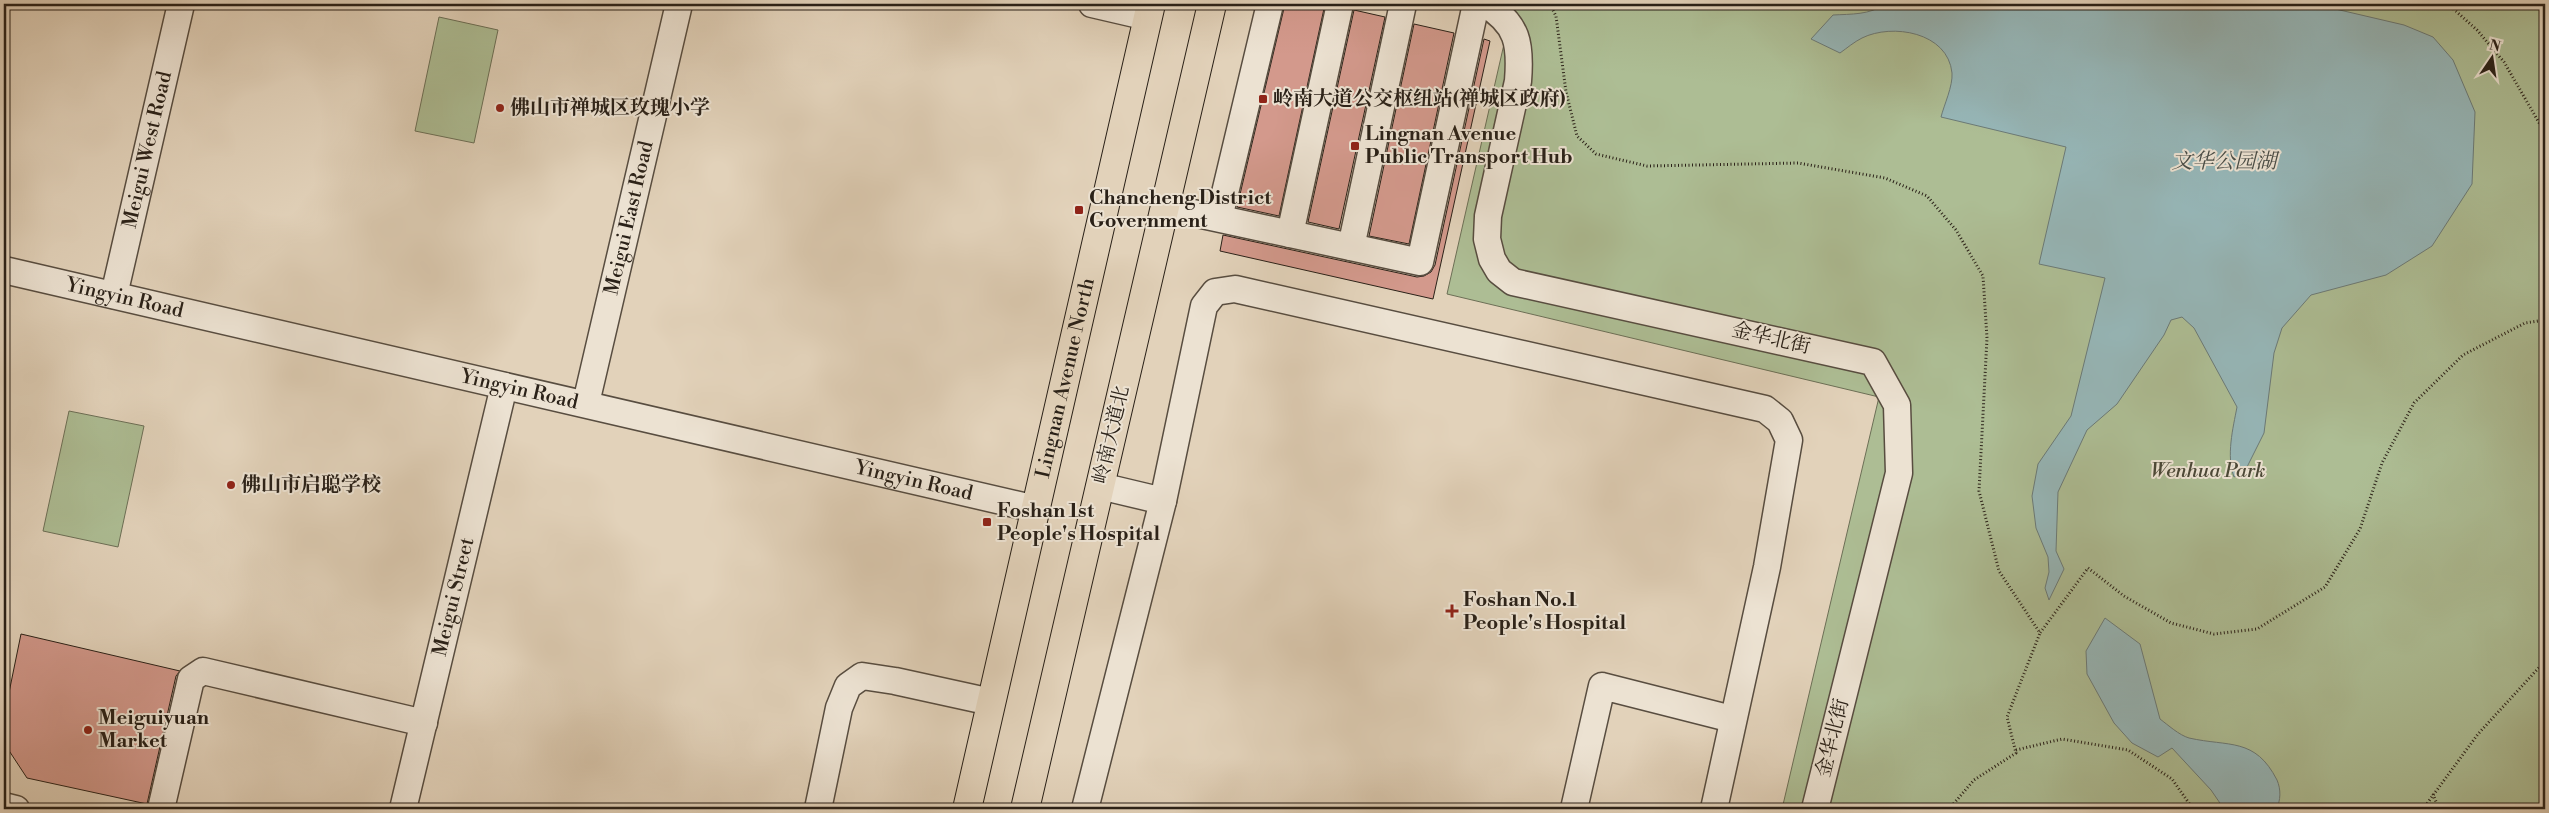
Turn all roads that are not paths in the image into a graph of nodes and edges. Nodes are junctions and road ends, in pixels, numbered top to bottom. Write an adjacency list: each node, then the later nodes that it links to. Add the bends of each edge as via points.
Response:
1 (181, 4): 16 (street, Meigui West Road)
2 (680, 4): 18 (street, Meigui East Road)
3 (1092, 4): 10 (street)
4 (1212, 4): 11 (main road, 岭南大道北)
5 (1270, 4): 12 (street)
6 (1340, 4): 13 (street)
7 (1403, 4): 14 (street)
8 (1476, 4): 14 (street, via 1420,262)
9 (1485, 4): 35 (street, 金华北街, via 1498,12 1511,27 1518,41 1520,61 1488,216 1487,239 1499,272 1513,282 1873,362 1897,405 1899,473)
10 (1149, 10): 21 (main road, Lingnan Avenue North)
11 (1165, 207): 12 (street); 19 (main road, 岭南大道北)
12 (1219, 218): 13 (street)
13 (1290, 234): 14 (street)
14 (1351, 247)
15 (4, 270): 16 (street, Yingyin Road)
16 (114, 296): 17 (street, Yingyin Road)
17 (504, 386): 18 (street, Yingyin Road); 24 (street, Meigui Street)
18 (586, 404): 21 (street, Yingyin Road)
19 (1100, 486): 20 (street); 31 (main road, 岭南大道北)
20 (1164, 500): 23 (street, via 1204,306 1215,292 1235,289 1765,409 1780,421 1789,440 1767,567); 32 (street)
21 (1036, 509): 22 (main road, Lingnan Avenue North)
22 (991, 702): 29 (street, via 862,676 848,686 839,708); 30 (main road, Lingnan Avenue North)
23 (1732, 719): 33 (street, via 1602,686); 34 (street)
24 (424, 723): 27 (street, via 203,671 191,679); 28 (street, Meigui Street)
25 (4, 806): 26 (street)
26 (16, 809)
27 (162, 809)
28 (403, 809)
29 (818, 809)
30 (967, 809)
31 (1025, 809)
32 (1085, 809)
33 (1574, 809)
34 (1714, 809)
35 (1815, 809)

